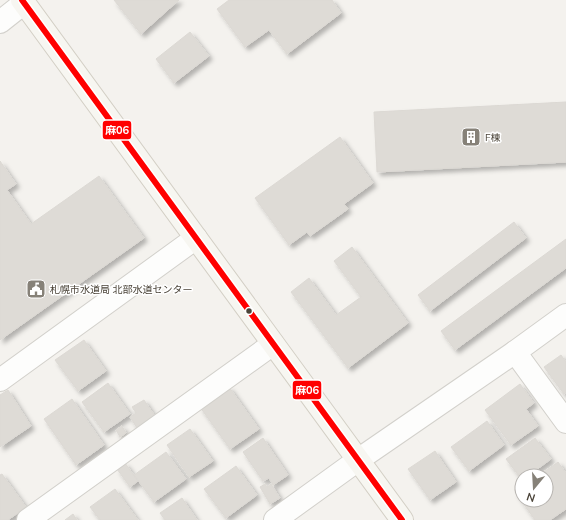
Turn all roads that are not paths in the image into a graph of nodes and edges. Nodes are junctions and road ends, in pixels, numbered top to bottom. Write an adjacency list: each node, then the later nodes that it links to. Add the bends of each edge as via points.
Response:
1 (23, 1): 2 (street); 3 (street)
2 (0, 22)
3 (196, 238): 5 (street); 7 (street)
4 (566, 315): 6 (street)
5 (273, 344): 9 (street); 10 (street)
6 (515, 352): 8 (street); 9 (street)
7 (0, 380)
8 (566, 422)
9 (358, 460): 11 (street); 12 (street)
10 (28, 520)
11 (275, 520)
12 (402, 520)

